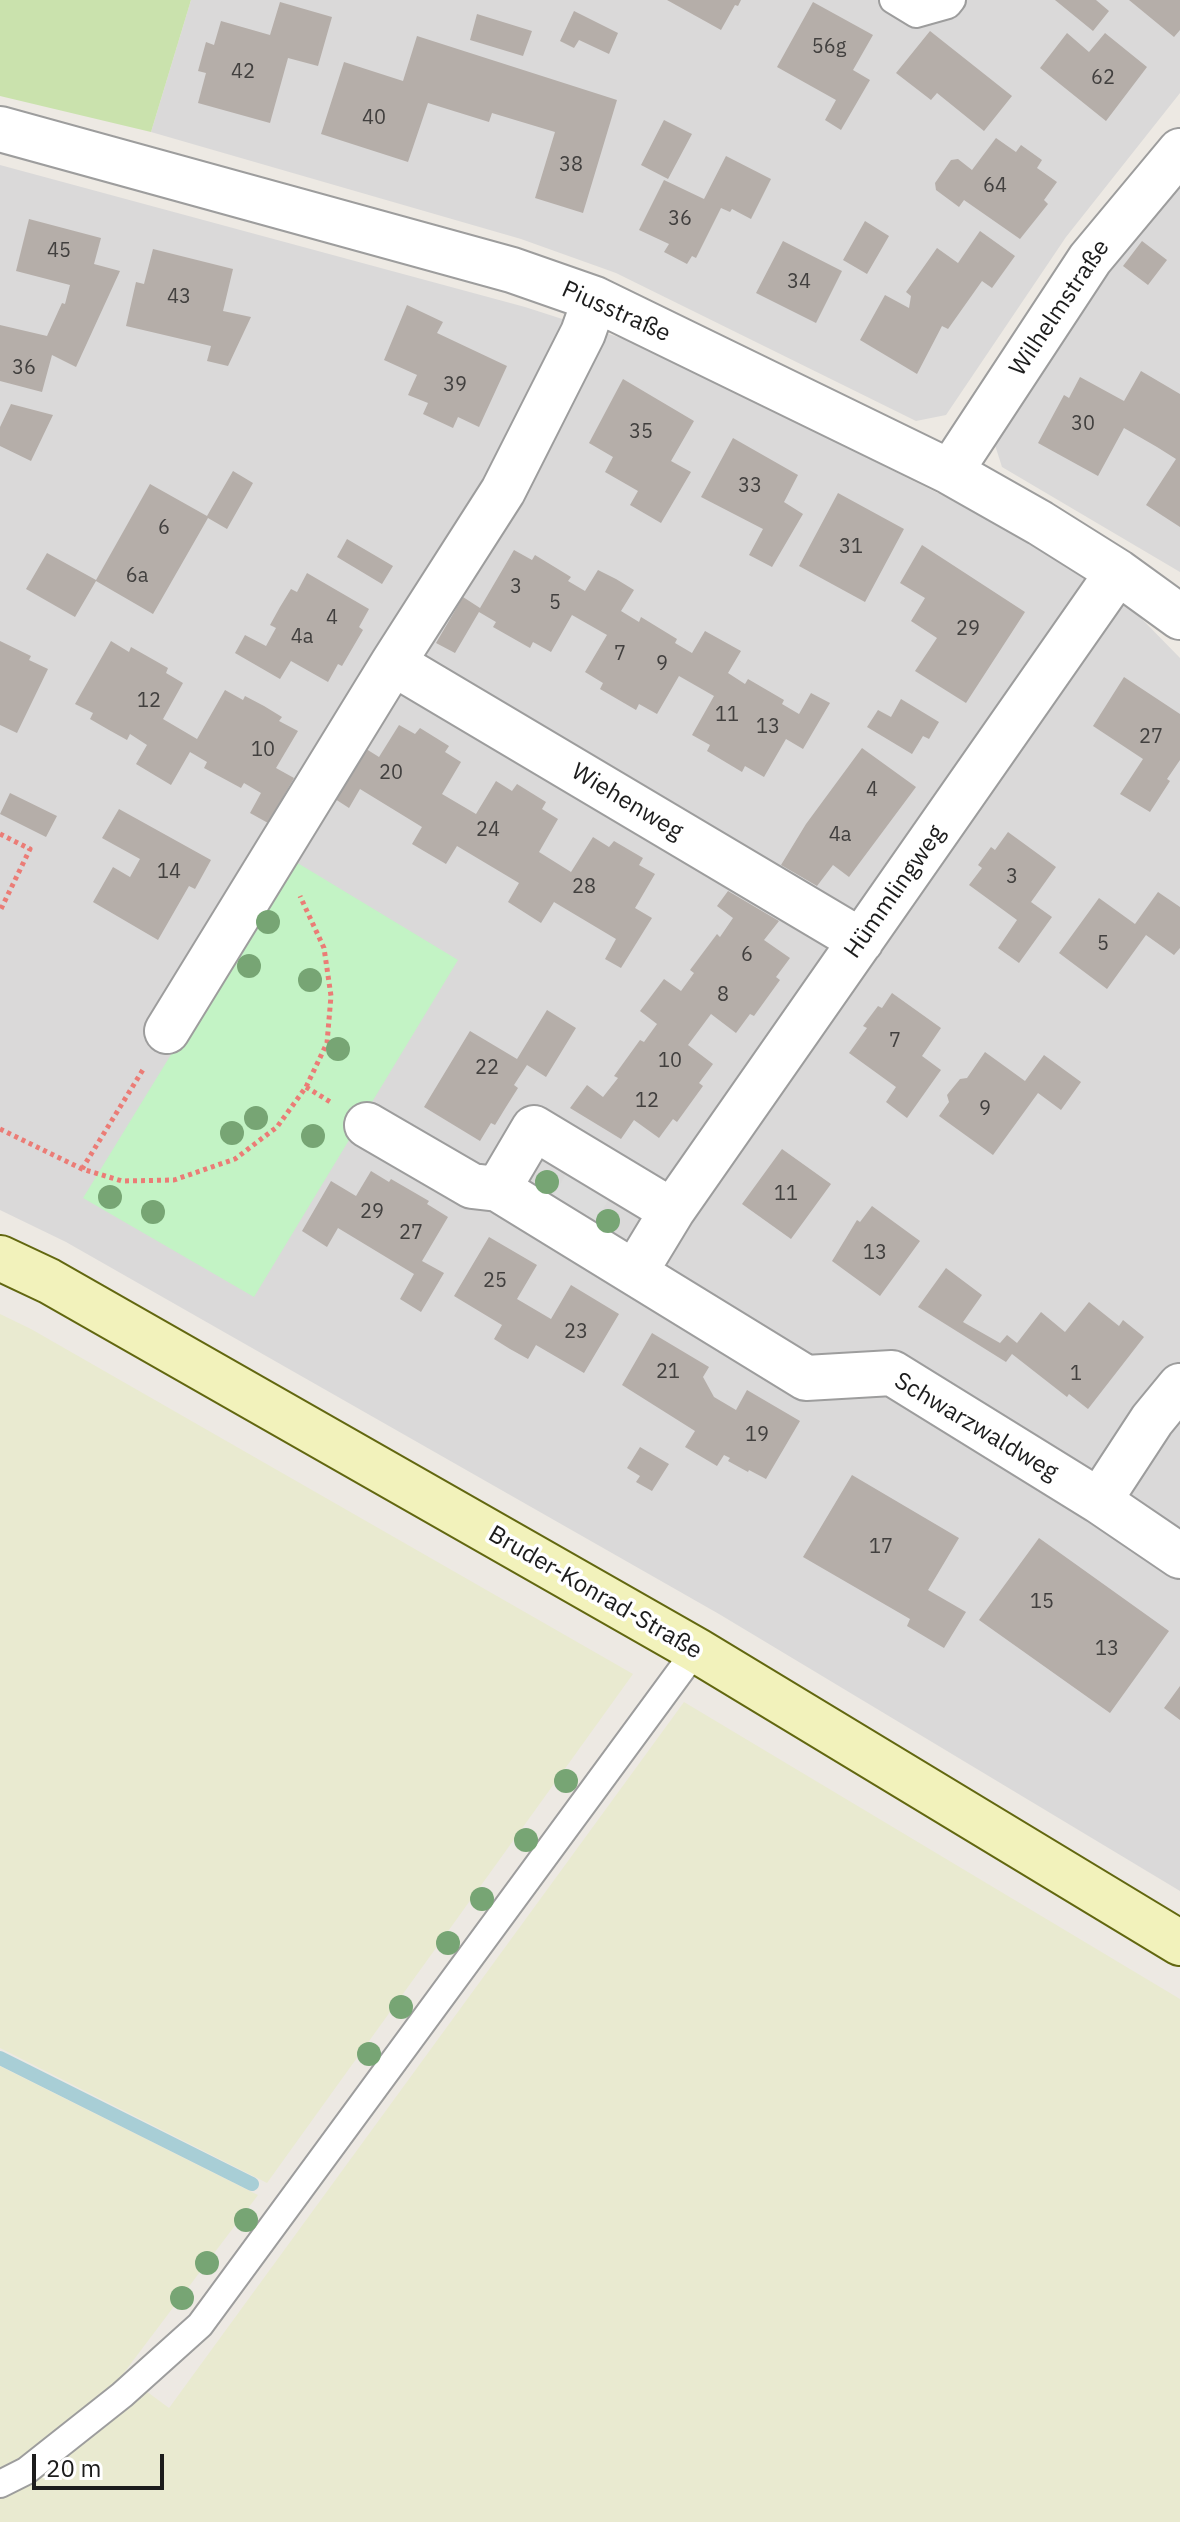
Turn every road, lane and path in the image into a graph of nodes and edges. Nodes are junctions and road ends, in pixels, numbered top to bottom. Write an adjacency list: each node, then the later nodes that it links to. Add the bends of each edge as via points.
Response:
1 (893, 0): 2 (lane, via 916,14)
2 (952, 0)
3 (0, 129): 5 (street, Piusstraße, via 512,270)
4 (1180, 151): 6 (street, Wilhelmstraße, via 1090,259)
5 (595, 299): 6 (street, Piusstraße); 9 (street, via 503,491)
6 (950, 472): 7 (street, Piusstraße)
7 (1118, 572): 8 (street, Piusstraße); 13 (street, Hümmlingweg)
8 (1180, 617)
9 (393, 663): 11 (street); 13 (street, Wiehenweg)
10 (0, 834): 12 (path, via 30,849)
11 (270, 863): 14 (street); 17 (path, via 302,898 324,948 331,996 327,1043 306,1087 277,1127 235,1159 174,1180 122,1181)
12 (0, 911)
13 (861, 941): 19 (street, Hümmlingweg)
14 (167, 1031): 17 (path)
15 (367, 1125): 18 (street, Schwarzwaldweg, via 472,1186)
16 (0, 1129): 17 (path)
17 (82, 1169)
18 (498, 1189): 19 (street, via 534,1128); 21 (street, Schwarzwaldweg)
19 (672, 1211): 21 (street)
20 (0, 1258): 25 (street, Bruder-Konrad-Straße, via 49,1281)
21 (635, 1272): 23 (street, Schwarzwaldweg, via 806,1378 892,1373)
22 (1180, 1386): 23 (street)
23 (1099, 1501): 24 (street, Schwarzwaldweg)
24 (1180, 1556)
25 (696, 1650): 26 (street, Bruder-Konrad-Straße); 27 (lane, via 200,2325 122,2395 26,2471)
26 (1180, 1943)
27 (0, 2484)

